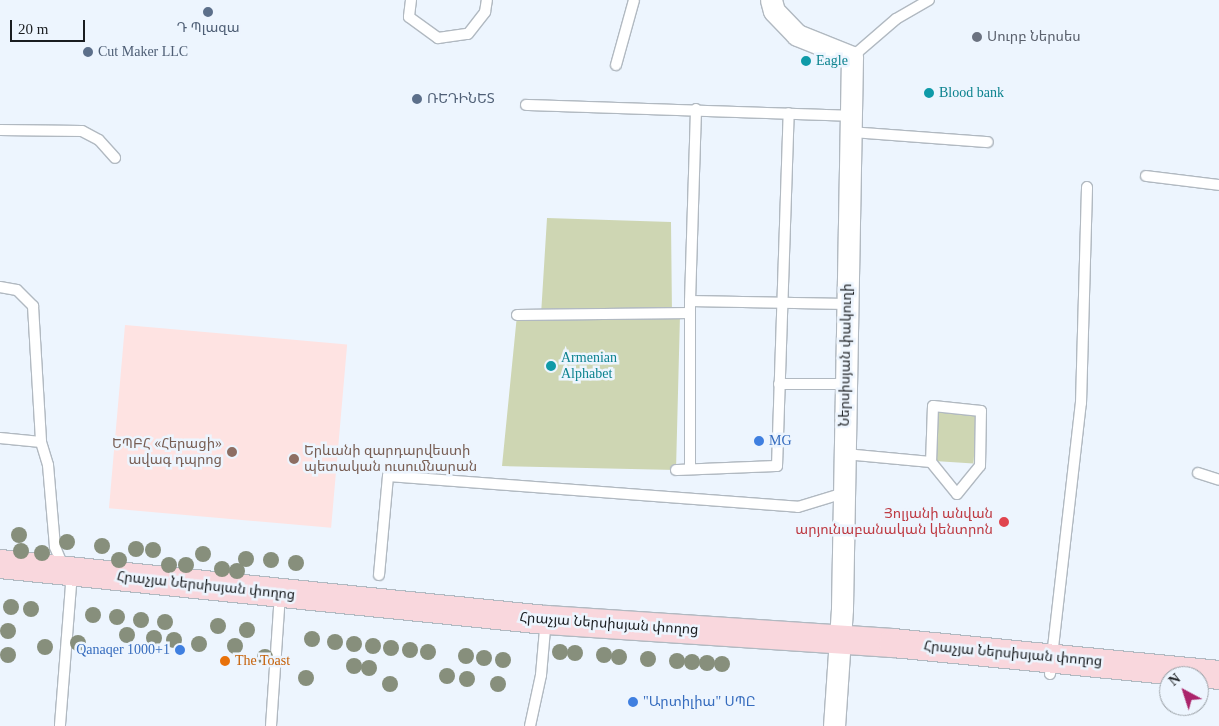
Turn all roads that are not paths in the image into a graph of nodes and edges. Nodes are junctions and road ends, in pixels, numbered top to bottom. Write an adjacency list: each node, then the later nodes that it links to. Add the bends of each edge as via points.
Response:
1 (411, 0): 2 (lane, via 409,18 438,38 468,34 485,12)
2 (487, 0)
3 (634, 0): 7 (lane)
4 (771, 0): 6 (street, via 774,11 797,35)
5 (929, 0): 6 (lane, via 896,18)
6 (852, 57): 11 (street, Ներսիսյան փակուղի)
7 (616, 65)
8 (526, 105): 9 (lane)
9 (696, 109): 10 (lane); 19 (lane)
10 (788, 113): 11 (lane); 20 (lane)
11 (851, 124): 13 (lane); 21 (street, Ներսիսյան փակուղի)
12 (0, 130): 14 (lane, via 82,131 99,140)
13 (988, 142)
14 (115, 158)
15 (1146, 176): 16 (lane)
16 (1219, 184)
17 (1086, 187): 42 (lane, via 1081,403)
18 (0, 287): 27 (lane, via 17,290 33,306)
19 (690, 300): 20 (lane); 22 (lane)
20 (781, 302): 21 (lane); 24 (lane)
21 (847, 304): 25 (street, Ներսիսյան փակուղի)
22 (690, 313): 23 (lane); 30 (lane)
23 (517, 315)
24 (780, 384): 25 (lane); 30 (lane, via 778,466)
25 (846, 384): 28 (street, Ներսիսյան փակուղի)
26 (0, 438): 27 (lane)
27 (41, 442): 38 (lane, via 48,465 55,547)
28 (845, 454): 29 (lane); 34 (street, Ներսիսյան փակուղի)
29 (931, 462): 29 (lane, via 933,406 981,411 980,466 957,494)
30 (690, 468): 31 (lane)
31 (676, 470)
32 (1198, 472): 33 (lane)
33 (1219, 480)
34 (844, 493): 36 (lane, via 798,507 388,476); 41 (street, Ներսիսյան փակուղի)
35 (0, 564): 38 (street, Հրաչյա Ներսիսյան փողոց)
36 (379, 575)
37 (0, 578): 38 (street, Հրաչյա Ներսիսյան փողոց)
38 (68, 578): 39 (street, Հրաչյա Ներսիսյան փողոց); 45 (lane)
39 (279, 601): 40 (street, Հրաչյա Ներսիսյան փողոց); 41 (street, Հրաչյա Ներսիսյան փողոց); 46 (lane)
40 (545, 630): 41 (street, Հրաչյա Ներսիսյան փողոց); 47 (lane, via 541,675)
41 (841, 646): 42 (street, Հրաչյա Ներսիսյան փողոց); 48 (street, Ներսիսյան փակուղի)
42 (1052, 665): 43 (street, Հրաչյա Ներսիսյան փողոց); 44 (street, Հրաչյա Ներսիսյան փողոց)
43 (1219, 675)
44 (1159, 684)
45 (60, 726)
46 (271, 726)
47 (530, 726)
48 (834, 726)

